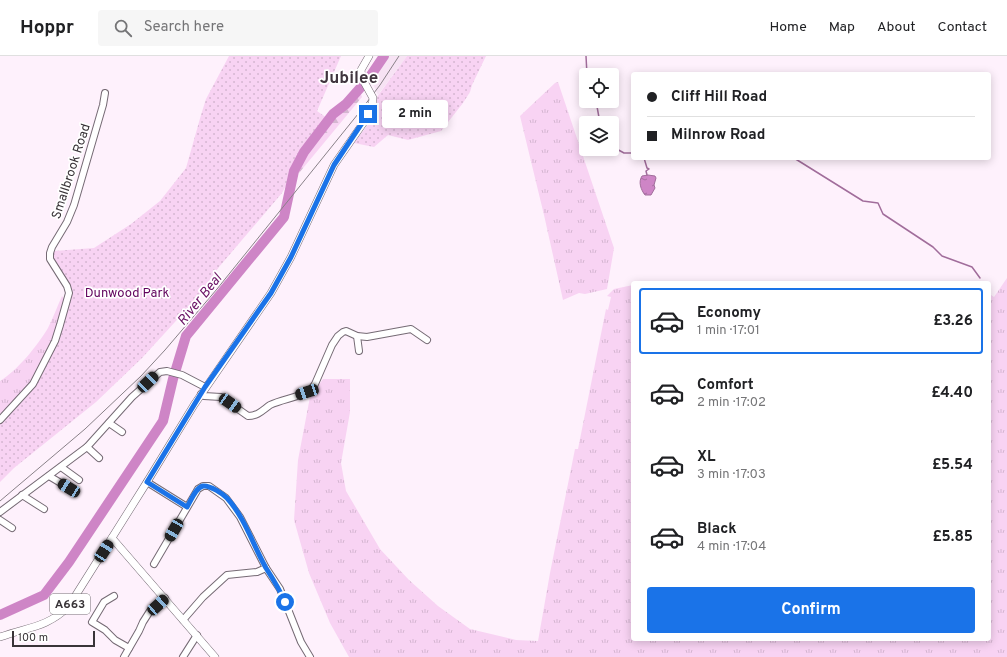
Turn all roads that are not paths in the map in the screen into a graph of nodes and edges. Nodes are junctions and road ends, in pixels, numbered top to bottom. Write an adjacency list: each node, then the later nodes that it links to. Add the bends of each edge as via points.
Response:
1 (369, 56): 6 (main road, A663, bridge, via 361,70 362,78 373,98 372,106 334,165 291,257 271,293)
2 (105, 93): 7 (street, Smallbrook Road, via 74,205 50,253 50,259 69,293 55,341 33,384)
3 (357, 336): 4 (street, via 411,329); 5 (street); 6 (street, via 343,332 338,336 312,389 271,405 253,416 248,416 221,397 211,397)
4 (427, 340)
5 (359, 351)
6 (203, 391): 8 (street, via 182,375 160,372 132,397); 15 (main road, A663)
7 (0, 420)
8 (109, 423): 9 (street); 10 (street)
9 (122, 432)
10 (87, 447): 11 (street); 12 (street)
11 (99, 458)
12 (60, 467): 13 (street); 14 (street)
13 (49, 476): 16 (street); 17 (street)
14 (79, 480)
15 (147, 482): 18 (street); 23 (main road, A663)
16 (69, 488)
17 (22, 495): 19 (street); 20 (street)
18 (187, 507): 24 (street); 25 (street, via 198,489 203,486 209,486 226,498 240,517)
19 (44, 509)
20 (0, 512)
21 (0, 520): 22 (street)
22 (12, 528)
23 (112, 538): 27 (main road); 30 (main road, A663, via 62,613 40,626)
24 (154, 564)
25 (266, 568): 28 (street, via 256,572 227,575); 35 (street, via 280,589)
26 (114, 596): 31 (street, via 104,602 92,622)
27 (165, 598): 28 (main road); 31 (street, via 150,611)
28 (183, 620): 29 (main road)
29 (196, 635): 33 (street); 34 (main road)
30 (0, 637)
31 (129, 648): 32 (street)
32 (124, 657)
33 (182, 657)
34 (215, 657)
35 (310, 657)

